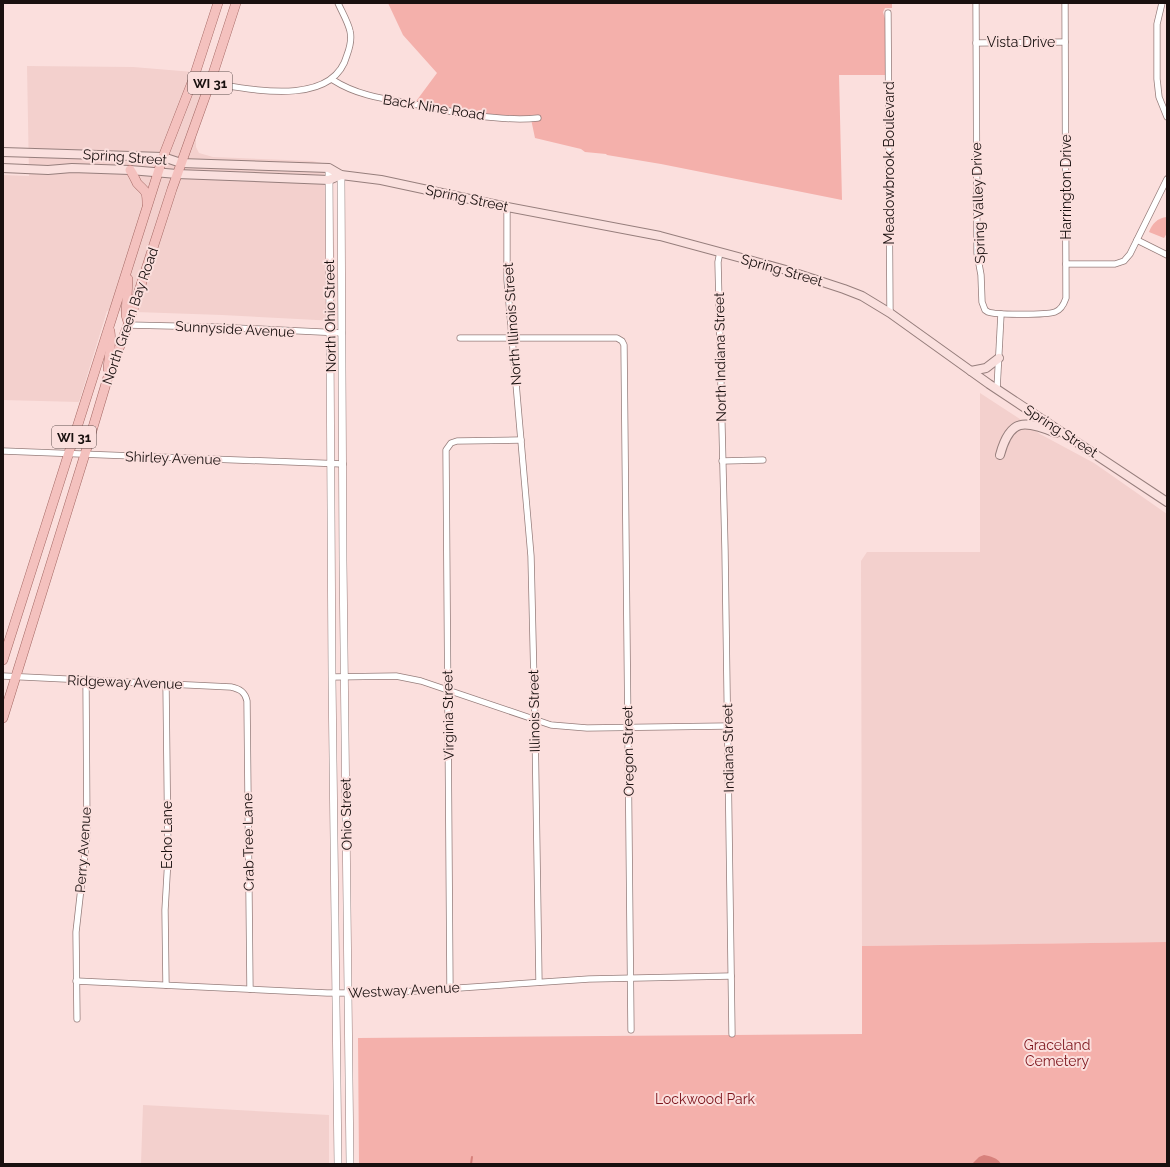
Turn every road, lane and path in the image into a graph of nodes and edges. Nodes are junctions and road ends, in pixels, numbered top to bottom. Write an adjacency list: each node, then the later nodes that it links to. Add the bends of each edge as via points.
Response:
1 (218, 3): 15 (main road, North Green Bay Road / WI 31, via 193,80)
2 (236, 3): 11 (main road, North Green Bay Road / WI 31)
3 (338, 3): 10 (street, via 350,31 351,43 345,63)
4 (976, 3): 9 (street, Spring Valley Drive)
5 (1065, 3): 8 (street, Harrington Drive)
6 (1162, 3): 12 (street, via 1158,24 1158,79 1159,97)
7 (888, 13): 36 (street, Meadowbrook Boulevard)
8 (1065, 42): 9 (street, Vista Drive); 34 (street, Harrington Drive)
9 (976, 43): 37 (street, Spring Valley Drive, via 977,244 982,302 988,312)
10 (333, 80): 11 (street, via 308,89 284,92); 13 (street, Back Nine Road, via 365,95 453,112)
11 (210, 83): 16 (main road, North Green Bay Road / WI 31)
12 (1167, 117)
13 (538, 118)
14 (3, 152): 15 (main road, Spring Street)
15 (163, 157): 16 (main road, Spring Street); 20 (main road, North Green Bay Road / WI 31)
16 (181, 163): 18 (main road, Spring Street); 21 (main road, North Green Bay Road / WI 31)
17 (3, 168): 19 (main road, Spring Street)
18 (329, 168): 22 (main road, Spring Street); 24 (street, North Ohio Street)
19 (130, 170): 20 (main road, Spring Street); 26 (main road, via 147,195)
20 (159, 172): 21 (main road, Spring Street); 26 (main road, North Green Bay Road / WI 31)
21 (177, 174): 24 (main road, Spring Street); 38 (main road, North Green Bay Road / WI 31)
22 (341, 175): 24 (main road, Spring Street); 25 (main road, Spring Street, via 381,180); 28 (street, North Ohio Street)
23 (1167, 179): 29 (street)
24 (329, 180): 27 (street, North Ohio Street)
25 (507, 207): 30 (main road, Spring Street, via 660,236); 43 (street, North Illinois Street, via 507,280)
26 (146, 211): 35 (main road, North Green Bay Road / WI 31)
27 (329, 218): 28 (street); 33 (street, North Ohio Street)
28 (341, 218): 31 (street, North Ohio Street)
29 (1137, 240): 32 (street); 34 (street, via 1127,258 1120,263)
30 (720, 252): 36 (main road, Spring Street, via 844,289 862,296); 55 (street, North Indiana Street, via 718,262)
31 (341, 255): 33 (street); 41 (street, North Ohio Street)
32 (1167, 255)
33 (329, 256): 40 (street, North Ohio Street)
34 (1066, 264): 37 (street, Harrington Drive, via 1066,298 1062,307 1049,314)
35 (128, 272): 38 (main road); 39 (main road, North Green Bay Road / WI 31)
36 (890, 313): 45 (main road, Spring Street)
37 (1001, 314): 44 (street)
38 (128, 324): 40 (street, Sunnyside Avenue); 46 (main road, North Green Bay Road / WI 31)
39 (109, 326): 46 (main road, via 111,339); 51 (main road, North Green Bay Road / WI 31)
40 (330, 333): 41 (street, Sunnyside Avenue); 57 (street, North Ohio Street)
41 (342, 333): 56 (street, North Ohio Street)
42 (460, 338): 43 (street)
43 (512, 338): 49 (street, North Illinois Street); 75 (street, Oregon Street, via 617,338 622,341)
44 (999, 358): 45 (main road, via 986,368); 47 (street)
45 (971, 371): 47 (main road, Spring Street)
46 (108, 377): 52 (main road, North Green Bay Road / WI 31)
47 (997, 389): 48 (main road, Spring Street)
48 (1070, 438): 53 (main road, via 1034,425 1018,425 1009,432); 58 (main road, Spring Street)
49 (521, 440): 70 (street, Virginia Street, via 458,441 450,444 446,450); 73 (street, Illinois Street, via 530,556)
50 (3, 451): 51 (street, Shirley Avenue)
51 (69, 454): 52 (street, Shirley Avenue); 63 (main road, North Green Bay Road / WI 31)
52 (86, 454): 57 (street, Shirley Avenue); 66 (main road, North Green Bay Road / WI 31)
53 (1000, 455)
54 (763, 460): 55 (street)
55 (722, 461): 74 (street, Indiana Street)
56 (343, 464): 57 (street, Shirley Avenue); 60 (street, Ohio Street)
57 (332, 465): 59 (street, Ohio Street)
58 (1167, 502)
59 (332, 543): 60 (street); 61 (street, Ohio Street)
60 (343, 543): 62 (street, Ohio Street)
61 (332, 610): 62 (street); 67 (street, Ohio Street)
62 (344, 610): 65 (street, Ohio Street)
63 (3, 660)
64 (3, 676): 66 (street, Ridgeway Avenue)
65 (344, 676): 67 (street); 70 (street, via 402,677); 77 (street, Ohio Street)
66 (16, 677): 68 (street, Ridgeway Avenue); 72 (main road, WI 31)
67 (332, 677): 76 (street, Ohio Street)
68 (86, 681): 69 (street, Ridgeway Avenue); 82 (street, Perry Avenue, via 87,835 76,932)
69 (166, 684): 71 (street, Ridgeway Avenue, via 231,687 241,690); 84 (street, Echo Lane)
70 (448, 689): 73 (street); 85 (street, Virginia Street)
71 (245, 695): 86 (street, Crab Tree Lane)
72 (3, 718)
73 (535, 719): 75 (street, via 551,725 573,728); 83 (street, Illinois Street)
74 (727, 726): 75 (street); 80 (street, Indiana Street)
75 (628, 727): 81 (street, Oregon Street)
76 (334, 783): 77 (street); 78 (street, Ohio Street)
77 (346, 783): 79 (street, Ohio Street)
78 (335, 877): 79 (street); 87 (street, Ohio Street)
79 (347, 877): 88 (street, Ohio Street)
80 (731, 976): 81 (street, Westway Avenue); 91 (street, Indiana Street)
81 (631, 978): 83 (street, Westway Avenue); 90 (street, Oregon Street)
82 (76, 981): 84 (street, Westway Avenue); 89 (street, Perry Avenue)
83 (539, 982): 85 (street, Westway Avenue)
84 (166, 985): 86 (street, Westway Avenue)
85 (450, 988): 88 (street, Westway Avenue)
86 (250, 989): 87 (street, Westway Avenue)
87 (337, 993): 88 (street, Westway Avenue); 92 (street, Ohio Street)
88 (348, 993): 93 (street, Ohio Street)
89 (77, 1019)
90 (631, 1030)
91 (732, 1034)
92 (338, 1164)
93 (350, 1164)

